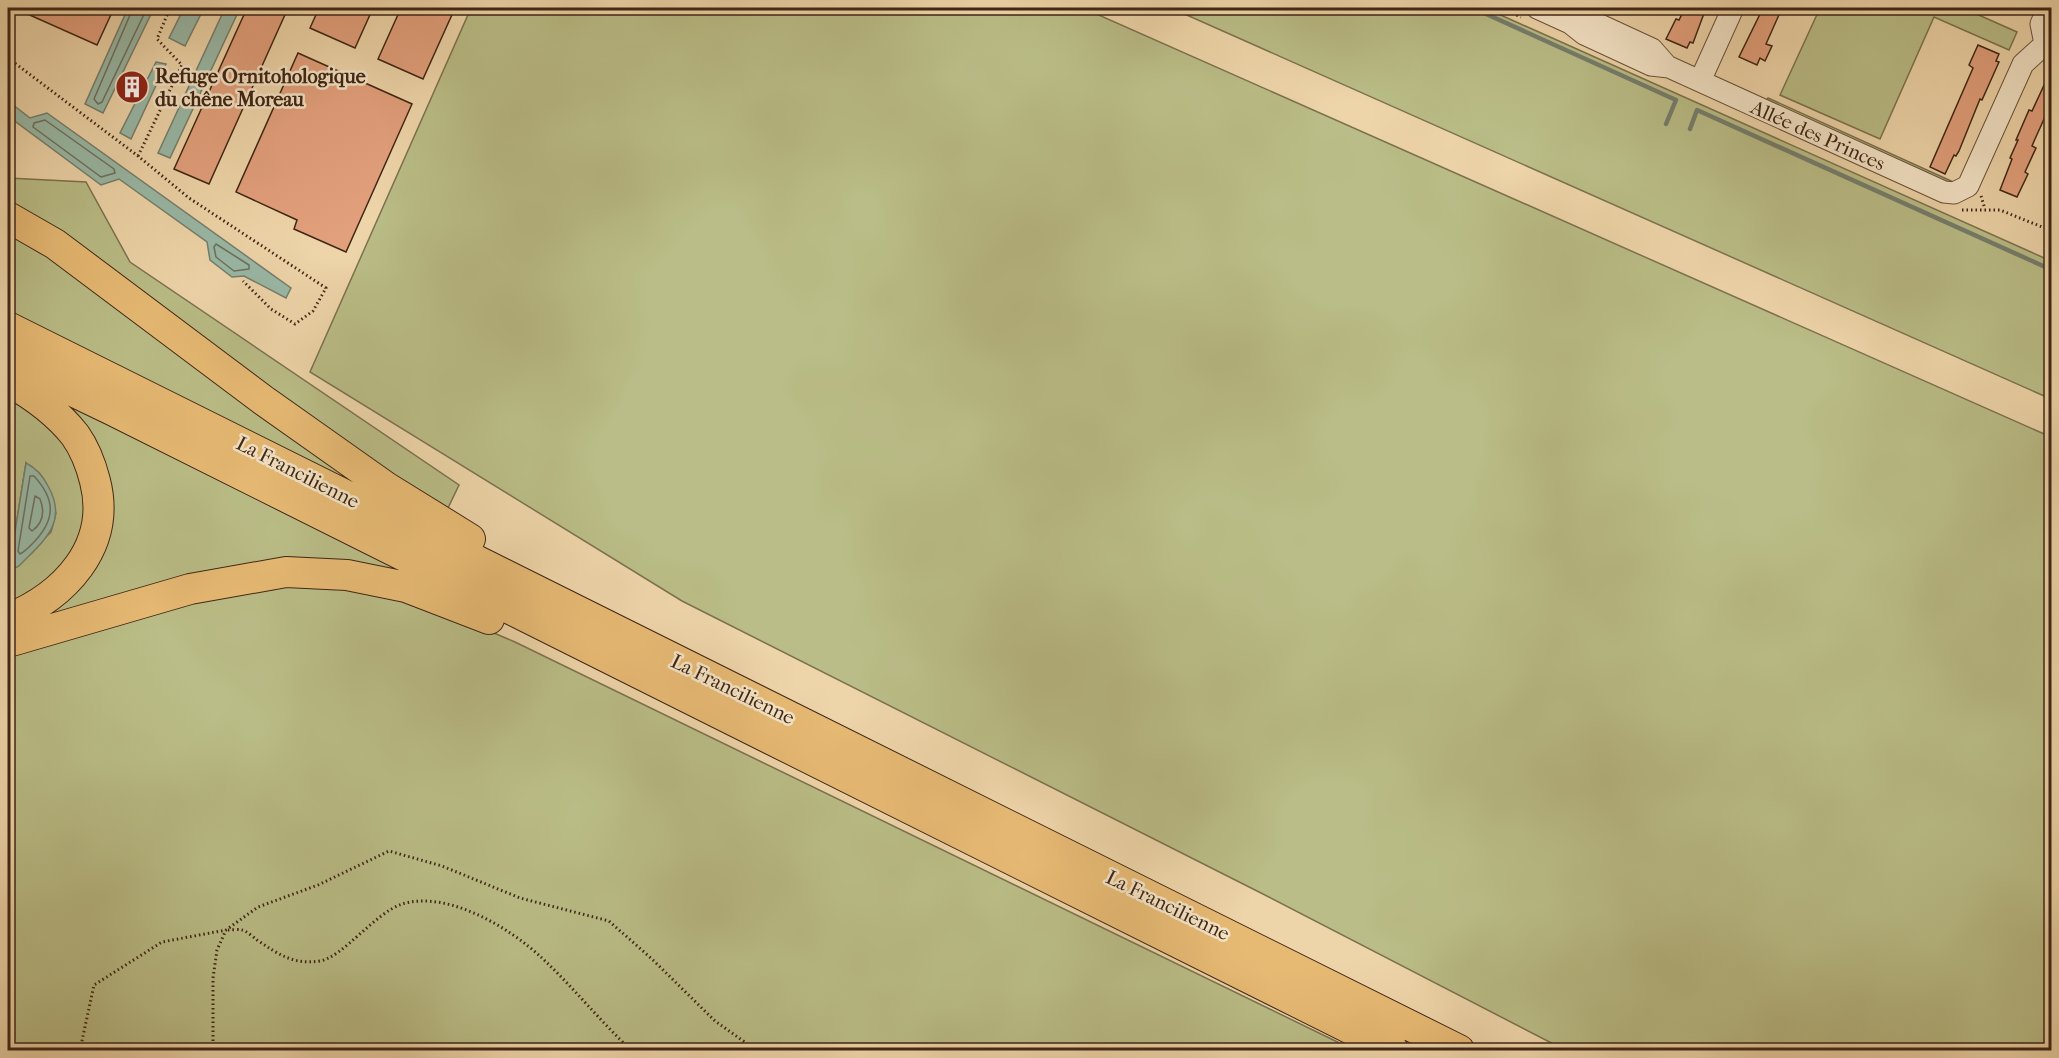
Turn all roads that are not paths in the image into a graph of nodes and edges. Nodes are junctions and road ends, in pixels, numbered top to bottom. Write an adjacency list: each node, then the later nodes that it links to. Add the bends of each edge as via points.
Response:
1 (1539, 8): 5 (street, Allée des Princes, via 1570,22 1600,25 1653,50 1669,67)
2 (1733, 8): 5 (street)
3 (2048, 8): 4 (street, via 2041,24)
4 (2048, 46): 5 (street, Allée des Princes, via 2023,64 1968,186 1954,193 1944,192)
5 (1700, 81)
6 (8, 217): 10 (highway, via 55,244 386,487 521,569)
7 (8, 327): 10 (highway, La Francilienne)
8 (8, 360): 13 (highway, La Francilienne)
9 (8, 381): 11 (highway, via 50,408 76,436 91,463 99,517 82,563 66,582 47,598)
10 (542, 595): 15 (highway, La Francilienne)
11 (8, 619)
12 (8, 642): 13 (highway, via 190,589 286,572 347,574 406,587 457,605 606,672)
13 (633, 672): 14 (highway, La Francilienne)
14 (1393, 1050)
15 (1460, 1050)

